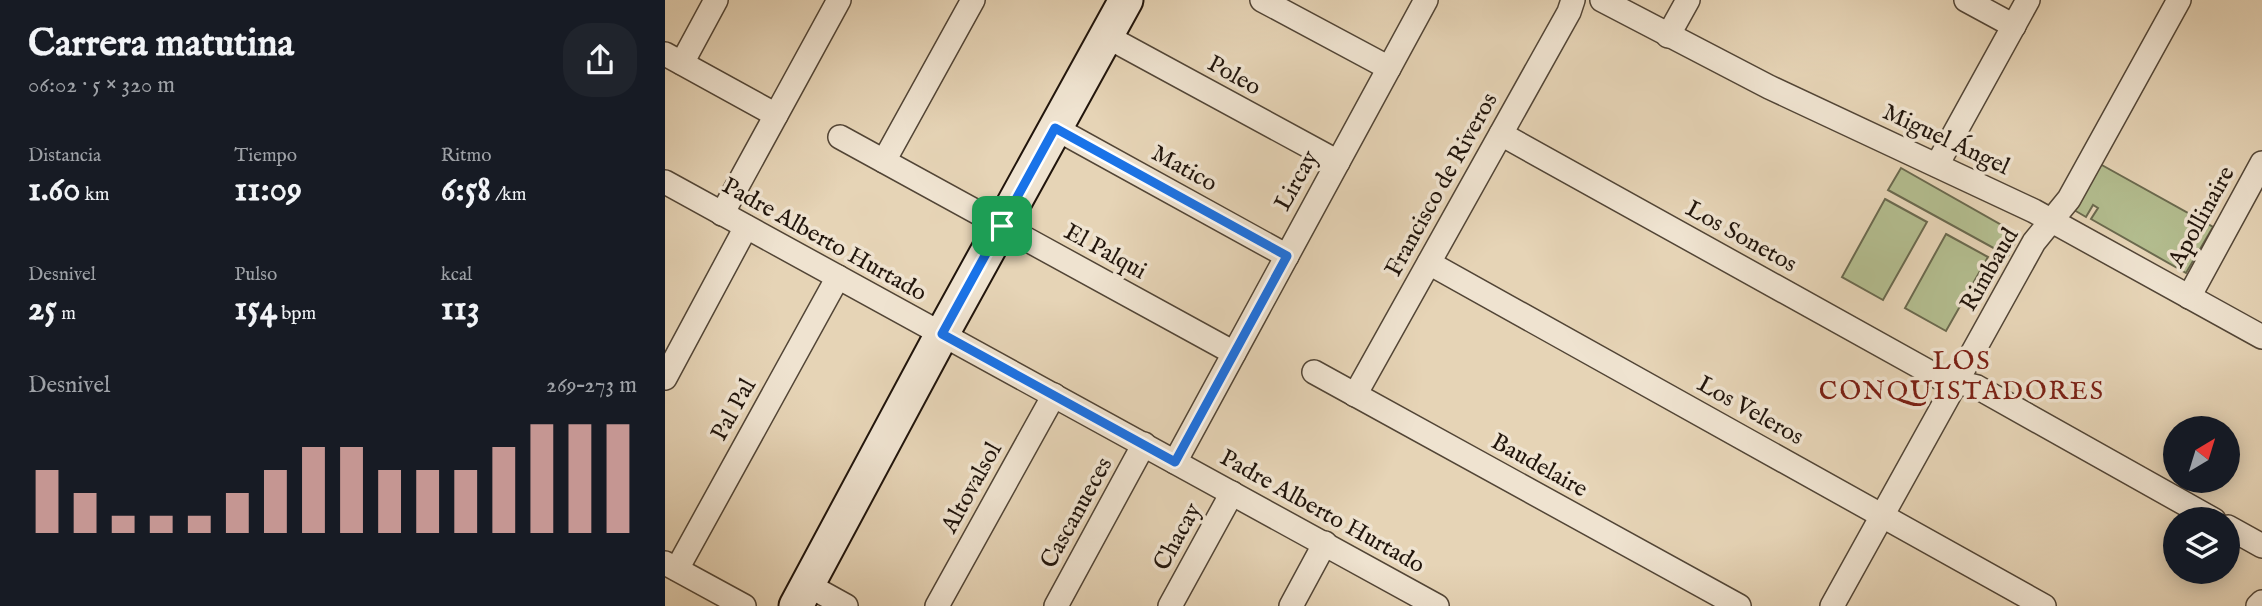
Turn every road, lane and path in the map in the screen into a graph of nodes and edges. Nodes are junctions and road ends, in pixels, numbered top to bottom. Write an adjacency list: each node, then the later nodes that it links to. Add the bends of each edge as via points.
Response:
1 (716, 0): 16 (street)
2 (839, 0): 18 (street)
3 (972, 0): 22 (street)
4 (1126, 0): 14 (street)
5 (1262, 0): 17 (street)
6 (1426, 0): 17 (street, Lircay)
7 (1573, 0): 20 (street, Francisco de Riveros)
8 (1602, 0): 15 (street, Miguel Ángel)
9 (1688, 0): 15 (street)
10 (1966, 0): 13 (street)
11 (2028, 0): 13 (street)
12 (2179, 0): 28 (street, Rimbaud, via 2069,199)
13 (2014, 26): 25 (street)
14 (1106, 36): 19 (street); 23 (street, Poleo)
15 (1668, 36): 25 (street, Miguel Ángel)
16 (673, 59): 18 (street)
17 (1389, 68): 23 (street, Lircay)
18 (776, 116): 27 (street)
19 (1055, 128): 29 (street); 31 (street, Matico)
20 (1501, 134): 32 (street, Francisco de Riveros); 40 (street, Los Sonetos, via 1940,378)
21 (840, 138): 22 (street, El Palqui)
22 (884, 162): 29 (street, El Palqui)
23 (1338, 162): 31 (street, Lircay)
24 (2262, 163): 34 (street, Apollinaire)
25 (1937, 165): 28 (street, Miguel Ángel)
26 (665, 182): 27 (street, Padre Alberto Hurtado)
27 (722, 214): 30 (street, Padre Alberto Hurtado)
28 (2052, 221): 34 (street, Miguel Ángel); 40 (street, Rimbaud, via 2034,242)
29 (1002, 226): 35 (street); 37 (street, El Palqui)
30 (746, 227): 33 (street, Padre Alberto Hurtado); 39 (street)
31 (1287, 256): 37 (street, Lircay)
32 (1429, 263): 41 (street, Francisco de Riveros); 47 (street, Los Veleros)
33 (838, 277): 35 (street, Padre Alberto Hurtado); 51 (street, Pal Pal)
34 (2189, 297): 36 (street, Miguel Ángel)
35 (942, 334): 42 (street, Padre Alberto Hurtado); 52 (street)
36 (2262, 337)
37 (1234, 353): 44 (street, Lircay)
38 (1314, 372): 41 (street, Baudelaire)
39 (665, 377)
40 (1957, 382): 46 (street, Los Sonetos, via 1977,387); 47 (street, Rimbaud)
41 (1355, 394): 61 (street, Baudelaire)
42 (1054, 395): 43 (street, Padre Alberto Hurtado); 57 (street, Altovalsol)
43 (1144, 444): 44 (street, Padre Alberto Hurtado); 58 (street, Cascanueces)
44 (1175, 462): 45 (street, Padre Alberto Hurtado)
45 (1232, 493): 49 (street, Padre Alberto Hurtado); 59 (street, Chacay)
46 (2191, 507)
47 (1882, 516): 62 (street, Rimbaud); 63 (street, Los Veleros)
48 (2240, 534): 50 (street)
49 (1325, 543): 54 (street, Padre Alberto Hurtado); 60 (street)
50 (2262, 546)
51 (671, 566): 55 (street)
52 (802, 596): 56 (street)
53 (2262, 602): 64 (street)
54 (1427, 604)
55 (744, 606)
56 (846, 606)
57 (937, 606)
58 (1056, 606)
59 (1170, 606)
60 (1291, 606)
61 (1739, 606)
62 (1832, 606)
63 (2044, 606)
64 (2258, 606)

